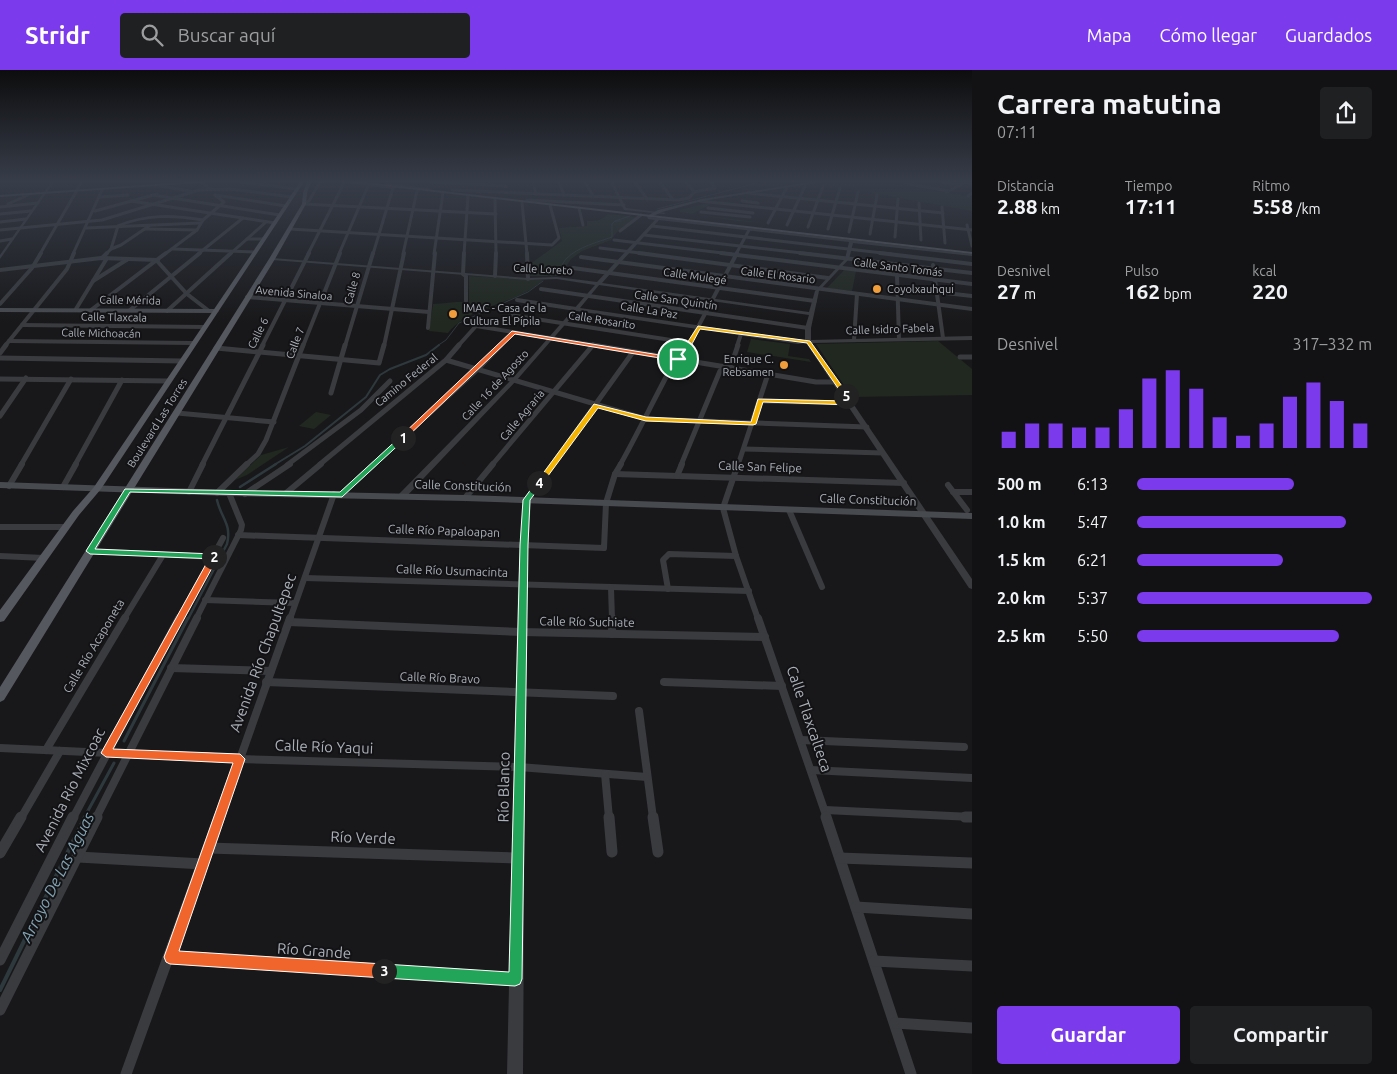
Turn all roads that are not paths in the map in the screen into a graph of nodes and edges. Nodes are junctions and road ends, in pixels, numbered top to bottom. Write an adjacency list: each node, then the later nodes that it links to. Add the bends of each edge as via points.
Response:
1 (86, 228): 76 (street)
2 (19, 229): 42 (street)
3 (53, 229): 82 (street)
4 (117, 229): 58 (street)
5 (145, 229): 28 (street); 58 (street)
6 (230, 229): 61 (street)
7 (258, 229): 43 (street)
8 (271, 229): 44 (main road, Boulevard Las Torres)
9 (290, 229): 31 (street); 73 (main road, Boulevard Las Torres)
10 (350, 229): 34 (street, Calle 7)
11 (379, 229): 35 (street, Calle 8)
12 (409, 229): 38 (street)
13 (438, 229): 41 (street)
14 (467, 229): 46 (street)
15 (497, 229): 50 (street)
16 (526, 229): 53 (street)
17 (557, 229): 53 (street, via 559,238 552,245)
18 (623, 229): 32 (street)
19 (649, 229): 37 (street, Calle 16 de Agosto)
20 (676, 229): 39 (street)
21 (742, 229): 29 (street)
22 (769, 229): 66 (main road)
23 (850, 229): 33 (street)
24 (871, 229): 36 (street)
25 (896, 229): 40 (street)
26 (920, 229): 48 (street)
27 (944, 229): 52 (street)
28 (197, 230): 59 (street)
29 (749, 230): 39 (street); 49 (street)
30 (970, 230): 55 (street)
31 (320, 231): 34 (street); 78 (street, Calle 6)
32 (620, 231)
33 (849, 232)
34 (348, 233): 35 (street); 80 (street, Calle 7)
35 (377, 234): 38 (street); 83 (street, Calle 8)
36 (870, 234)
37 (644, 235): 51 (street, Calle 16 de Agosto); 54 (street)
38 (407, 236): 41 (street); 87 (street)
39 (746, 237): 54 (street); 62 (street)
40 (895, 237)
41 (437, 238): 46 (street); 90 (street)
42 (12, 239): 45 (street); 57 (street)
43 (247, 239): 44 (street); 63 (street)
44 (264, 239): 64 (main road, Boulevard Las Torres)
45 (0, 240)
46 (466, 240): 50 (street); 92 (street)
47 (614, 240): 51 (street, Calle Santo Tomás)
48 (921, 240)
49 (851, 241): 62 (street); 66 (street)
50 (497, 242): 53 (street); 95 (street)
51 (636, 243): 65 (street, Calle 16 de Agosto); 67 (street, Calle Santo Tomás)
52 (945, 243)
53 (527, 244): 100 (street)
54 (741, 246): 67 (street); 74 (street)
55 (972, 246)
56 (600, 248): 65 (street)
57 (6, 249): 60 (street); 68 (street)
58 (111, 249): 69 (street)
59 (173, 249): 61 (street); 77 (street)
60 (0, 250)
61 (204, 250): 63 (street); 97 (street)
62 (849, 250): 74 (street); 75 (street)
63 (234, 252): 64 (street); 109 (street)
64 (255, 252): 98 (main road, Boulevard Las Torres)
65 (627, 252): 79 (street, Calle 16 de Agosto); 84 (street)
66 (972, 253)
67 (736, 256): 84 (street); 86 (street, Calle Santo Tomás)
68 (0, 258)
69 (101, 258): 70 (street); 76 (street)
70 (106, 258): 71 (street); 102 (street)
71 (128, 258): 77 (street); 102 (street)
72 (581, 258): 79 (street, Calle El Rosario)
73 (272, 259): 78 (street, Calle Loreto); 98 (main road, Boulevard Las Torres, via 263,272)
74 (846, 259): 86 (street); 88 (street)
75 (933, 259): 81 (street); 88 (street)
76 (71, 260): 82 (street); 125 (street)
77 (158, 260): 97 (street); 129 (street)
78 (303, 262): 80 (street, Calle Loreto); 117 (street, Calle 6)
79 (617, 262): 91 (street, Calle 16 de Agosto); 96 (street, Calle El Rosario)
80 (335, 264): 83 (street, Calle Loreto); 120 (street, Calle 7)
81 (972, 264)
82 (32, 266): 89 (street); 123 (street)
83 (368, 266): 87 (street, Calle Loreto); 122 (street, Calle 8)
84 (731, 266): 96 (street); 99 (street)
85 (573, 268): 91 (street, Calle Mulegé)
86 (838, 268): 94 (street, Calle Santo Tomás); 99 (street)
87 (400, 269): 90 (street, Calle Loreto); 127 (street)
88 (934, 269): 93 (street); 101 (street)
89 (0, 270)
90 (432, 271): 92 (street, Calle Loreto); 133 (street)
91 (608, 273): 103 (street, Calle 16 de Agosto); 105 (street, Calle Mulegé)
92 (463, 274): 95 (street, Calle Loreto); 118 (street, via 466,276)
93 (972, 274)
94 (897, 275): 101 (street, Calle Santo Tomás); 114 (street)
95 (495, 276): 100 (street, Calle Loreto)
96 (726, 276): 105 (street); 107 (street, Calle El Rosario)
97 (171, 277): 109 (street); 130 (street)
98 (249, 278): 113 (main road, Boulevard Las Torres); 132 (main road, Boulevard Las Torres, via 237,281)
99 (828, 278): 107 (street)
100 (528, 279): 103 (street, Calle Loreto, via 554,278)
101 (936, 280): 104 (street, Calle Santo Tomás); 108 (street)
102 (93, 282): 126 (street)
103 (598, 284): 111 (street, Calle 16 de Agosto); 116 (street, Calle Loreto)
104 (972, 284)
105 (720, 288): 116 (street); 119 (street, Calle Mulegé)
106 (541, 289): 111 (street, Calle San Quintín)
107 (819, 289): 110 (street, Calle El Rosario); 119 (street)
108 (937, 292): 112 (street); 121 (street)
109 (186, 294): 131 (street); 132 (street)
110 (856, 294): 114 (street, Calle El Rosario); 149 (street)
111 (588, 296): 128 (street, Calle 16 de Agosto); 134 (street, Calle San Quintín)
112 (972, 296)
113 (247, 298): 117 (street, Avenida Sinaloa); 155 (main road, Boulevard Las Torres)
114 (897, 299): 121 (street, Calle El Rosario); 148 (street)
115 (517, 300): 128 (street, Calle La Paz)
116 (712, 300): 134 (street); 135 (street, Calle Loreto)
117 (284, 301): 120 (street, Avenida Sinaloa); 156 (street, Calle 6)
118 (466, 301)
119 (815, 301): 135 (street)
120 (320, 303): 122 (street, Avenida Sinaloa); 160 (street, Calle 7)
121 (938, 304): 124 (street, Calle El Rosario); 146 (street)
122 (356, 306): 127 (street, Avenida Sinaloa); 164 (street, Calle 8)
123 (0, 307): 125 (main road, Calle Mérida)
124 (972, 308)
125 (34, 309): 126 (main road, Calle Mérida); 138 (street)
126 (76, 309): 129 (main road, Calle Mérida)
127 (392, 309): 133 (street, Avenida Sinaloa); 164 (street, via 379,362)
128 (576, 309): 137 (street, Calle 16 de Agosto); 141 (street, Calle La Paz)
129 (91, 310): 130 (main road, Calle Mérida)
130 (130, 310): 131 (main road, Calle Mérida)
131 (167, 311): 132 (main road, Calle Mérida)
132 (212, 311): 139 (main road, Boulevard Las Torres)
133 (429, 312): 140 (street)
134 (706, 314): 141 (street); 142 (street, Calle San Quintín)
135 (812, 314): 142 (street)
136 (510, 315): 137 (street, Calle Rosarito)
137 (566, 322): 145 (street, Calle 16 de Agosto); 152 (street, Calle Rosarito)
138 (22, 325): 139 (street, Calle Tlaxcala); 150 (street)
139 (205, 327): 153 (main road, Boulevard Las Torres)
140 (428, 328)
141 (698, 328): 144 (street, Calle La Paz); 152 (street)
142 (808, 328): 151 (street)
143 (514, 332): 145 (street, Camino Federal); 165 (street, Camino Federal, via 476,326); 168 (street)
144 (741, 334): 151 (street, Calle La Paz); 167 (street, via 732,363)
145 (552, 338): 154 (street, Camino Federal); 174 (street, Calle 16 de Agosto)
146 (943, 338): 147 (street, Calle Isidro Fabela); 148 (street, Calle Isidro Fabela)
147 (972, 338)
148 (899, 339): 149 (street, Calle Isidro Fabela)
149 (854, 340): 151 (street, Calle Isidro Fabela)
150 (9, 341): 153 (street, Calle Michoacán); 158 (street)
151 (808, 342): 177 (street)
152 (690, 343): 163 (street)
153 (193, 344): 166 (main road, Boulevard Las Torres)
154 (592, 345): 157 (street, Camino Federal); 179 (street, Calle Agraria)
155 (216, 348): 156 (street); 183 (main road, Boulevard Las Torres)
156 (259, 352): 160 (street); 185 (street, Calle 6)
157 (633, 352): 163 (street, Camino Federal); 182 (street)
158 (0, 353)
159 (972, 356): 161 (street)
160 (299, 357): 164 (street); 187 (street, Calle 7)
161 (960, 357)
162 (0, 358): 166 (street)
163 (678, 359): 167 (street, Camino Federal); 186 (street, via 673,363)
164 (340, 360): 178 (street, Calle 8)
165 (446, 360): 168 (street); 208 (street, Camino Federal)
166 (181, 361): 175 (main road, Boulevard Las Torres)
167 (726, 367): 169 (street, Camino Federal); 188 (street, via 720,371)
168 (478, 369): 174 (street); 209 (street)
169 (768, 374): 177 (street, Camino Federal); 180 (street)
170 (26, 378): 171 (street); 172 (street); 184 (street)
171 (0, 379)
172 (71, 379): 173 (street); 197 (street)
173 (122, 380): 175 (street); 199 (street)
174 (514, 380): 179 (street); 210 (street, Calle 16 de Agosto)
175 (168, 381): 200 (main road, Boulevard Las Torres)
176 (390, 381): 207 (street, via 361,410 297,460)
177 (836, 382): 181 (street)
178 (331, 393)
179 (554, 393): 182 (street); 211 (street, Calle Agraria)
180 (760, 401): 181 (street); 189 (street)
181 (851, 403): 190 (street)
182 (596, 406): 186 (street); 212 (street)
183 (177, 413): 185 (street); 201 (main road, Boulevard Las Torres)
184 (0, 416)
185 (226, 418): 187 (street); 202 (street, Calle 6)
186 (646, 419): 188 (street); 193 (street)
187 (274, 422): 205 (street, Calle 7, via 258,454)
188 (698, 422): 189 (street); 194 (street)
189 (753, 424): 190 (street); 191 (street)
190 (867, 427): 192 (street)
191 (744, 449): 192 (street); 195 (street)
192 (883, 453): 196 (street)
193 (615, 474): 194 (street, Calle San Felipe); 213 (street)
194 (677, 476): 195 (street, Calle San Felipe)
195 (735, 477): 196 (street, Calle San Felipe); 214 (street)
196 (904, 483): 217 (street)
197 (4, 486): 199 (main road, Calle Constitución)
198 (948, 486): 203 (street)
199 (63, 487): 200 (main road, Calle Constitución)
200 (97, 489): 201 (main road, Calle Constitución); 219 (main road, Boulevard Las Torres)
201 (128, 490): 202 (main road, Calle Constitución); 224 (main road, Boulevard Las Torres)
202 (189, 492): 205 (main road, Calle Constitución)
203 (954, 492): 204 (street); 216 (street)
204 (972, 492)
205 (217, 493): 206 (main road, Calle Constitución)
206 (229, 493): 207 (main road, Calle Constitución); 220 (street, via 242,525)
207 (245, 494): 208 (main road, Calle Constitución)
208 (285, 494): 209 (main road, Calle Constitución)
209 (338, 494): 210 (main road, Calle Constitución); 222 (street, Avenida Río Chapultepec)
210 (402, 496): 211 (main road, Calle Constitución)
211 (466, 498): 212 (main road, Calle Constitución)
212 (527, 500): 213 (main road, Calle Constitución); 223 (street, Río Blanco)
213 (606, 503): 214 (main road, Calle Constitución); 223 (street, Calle Río Papaloapan, via 604,548)
214 (723, 508): 215 (main road, Calle Constitución); 227 (street, Calle Tlaxcalteca)
215 (789, 510): 217 (main road, Calle Constitución); 235 (street)
216 (969, 513): 217 (main road, Calle Constitución)
217 (925, 515): 230 (street)
218 (0, 527): 219 (street)
219 (66, 527): 229 (main road, Boulevard Las Torres)
220 (238, 535): 222 (street, Calle Río Papaloapan); 238 (street)
221 (224, 538): 228 (street, Avenida Río Mixcoac)
222 (320, 539): 223 (street, Calle Río Papaloapan); 231 (street, Avenida Río Chapultepec)
223 (524, 545): 232 (street, Río Blanco)
224 (90, 551): 225 (street); 252 (main road, Boulevard Las Torres)
225 (163, 554): 228 (street); 257 (street, Calle Río Acaponeta)
226 (0, 556): 229 (street)
227 (736, 556): 236 (street, via 664,556); 237 (street, Calle Tlaxcalteca)
228 (214, 557): 259 (street, Avenida Río Mixcoac)
229 (44, 558): 240 (main road, Boulevard Las Torres)
230 (969, 575): 233 (street)
231 (305, 578): 232 (street, Calle Río Usumacinta); 239 (street, Avenida Río Chapultepec)
232 (522, 585): 234 (street, Calle Río Usumacinta); 242 (street, Río Blanco)
233 (972, 586)
234 (611, 588): 236 (street, Calle Río Usumacinta); 243 (street)
235 (822, 588)
236 (668, 589): 237 (street, Calle Río Usumacinta)
237 (749, 591): 244 (street, Calle Tlaxcalteca)
238 (205, 600): 239 (street); 245 (street)
239 (295, 603): 241 (street, Avenida Río Chapultepec)
240 (0, 618)
241 (288, 622): 242 (street, Calle Río Suchiate); 246 (street, Avenida Río Chapultepec)
242 (521, 632): 243 (street, Calle Río Suchiate); 250 (street, Río Blanco)
243 (612, 634): 244 (street, Calle Río Suchiate)
244 (765, 637): 249 (street, Calle Tlaxcalteca)
245 (171, 668): 246 (street); 260 (street)
246 (271, 671): 247 (street, Avenida Río Chapultepec)
247 (266, 682): 250 (street, Calle Río Bravo); 261 (street, Avenida Río Chapultepec)
248 (664, 682): 249 (street)
249 (782, 686): 254 (street, Calle Tlaxcalteca)
250 (521, 692): 251 (street, Calle Río Bravo); 262 (street, Río Blanco)
251 (613, 696)
252 (0, 697)
253 (639, 711): 265 (street)
254 (801, 740): 255 (street); 263 (street, Calle Tlaxcalteca)
255 (964, 747)
256 (0, 748): 257 (street, Calle Río Yaqui)
257 (46, 750): 258 (street, Calle Río Yaqui)
258 (60, 751): 259 (street, Calle Río Yaqui); 272 (street)
259 (106, 753): 260 (street, Calle Río Yaqui); 281 (street, Avenida Río Mixcoac)
260 (129, 754): 261 (street, Calle Río Yaqui); 273 (street)
261 (240, 759): 262 (street, Calle Río Yaqui); 269 (street, Avenida Río Chapultepec)
262 (519, 767): 264 (street, Calle Río Yaqui); 274 (street, Río Blanco)
263 (811, 770): 266 (street); 267 (street, Calle Tlaxcalteca)
264 (605, 774): 265 (street, Calle Río Yaqui); 270 (street)
265 (647, 777): 271 (street)
266 (972, 778)
267 (824, 810): 268 (street); 275 (street, Calle Tlaxcalteca)
268 (972, 817)
269 (208, 848): 274 (street, Río Verde); 277 (street, Avenida Río Chapultepec)
270 (612, 852)
271 (658, 852)
272 (0, 853)
273 (78, 857): 277 (street); 285 (street)
274 (517, 858): 284 (street, Río Blanco)
275 (840, 858): 276 (street); 278 (street, Calle Tlaxcalteca)
276 (972, 863)
277 (203, 864): 280 (street, Avenida Río Chapultepec)
278 (856, 907): 279 (street); 282 (street, Calle Tlaxcalteca)
279 (972, 914)
280 (170, 957): 284 (street, Río Grande); 288 (street, Avenida Río Chapultepec)
281 (0, 960)
282 (874, 961): 283 (street); 286 (street, Calle Tlaxcalteca)
283 (972, 966)
284 (515, 979): 289 (street, Río Blanco)
285 (0, 1010)
286 (895, 1023): 287 (street); 290 (street, Calle Tlaxcalteca)
287 (972, 1028)
288 (126, 1074)
289 (514, 1074)
290 (912, 1074)

